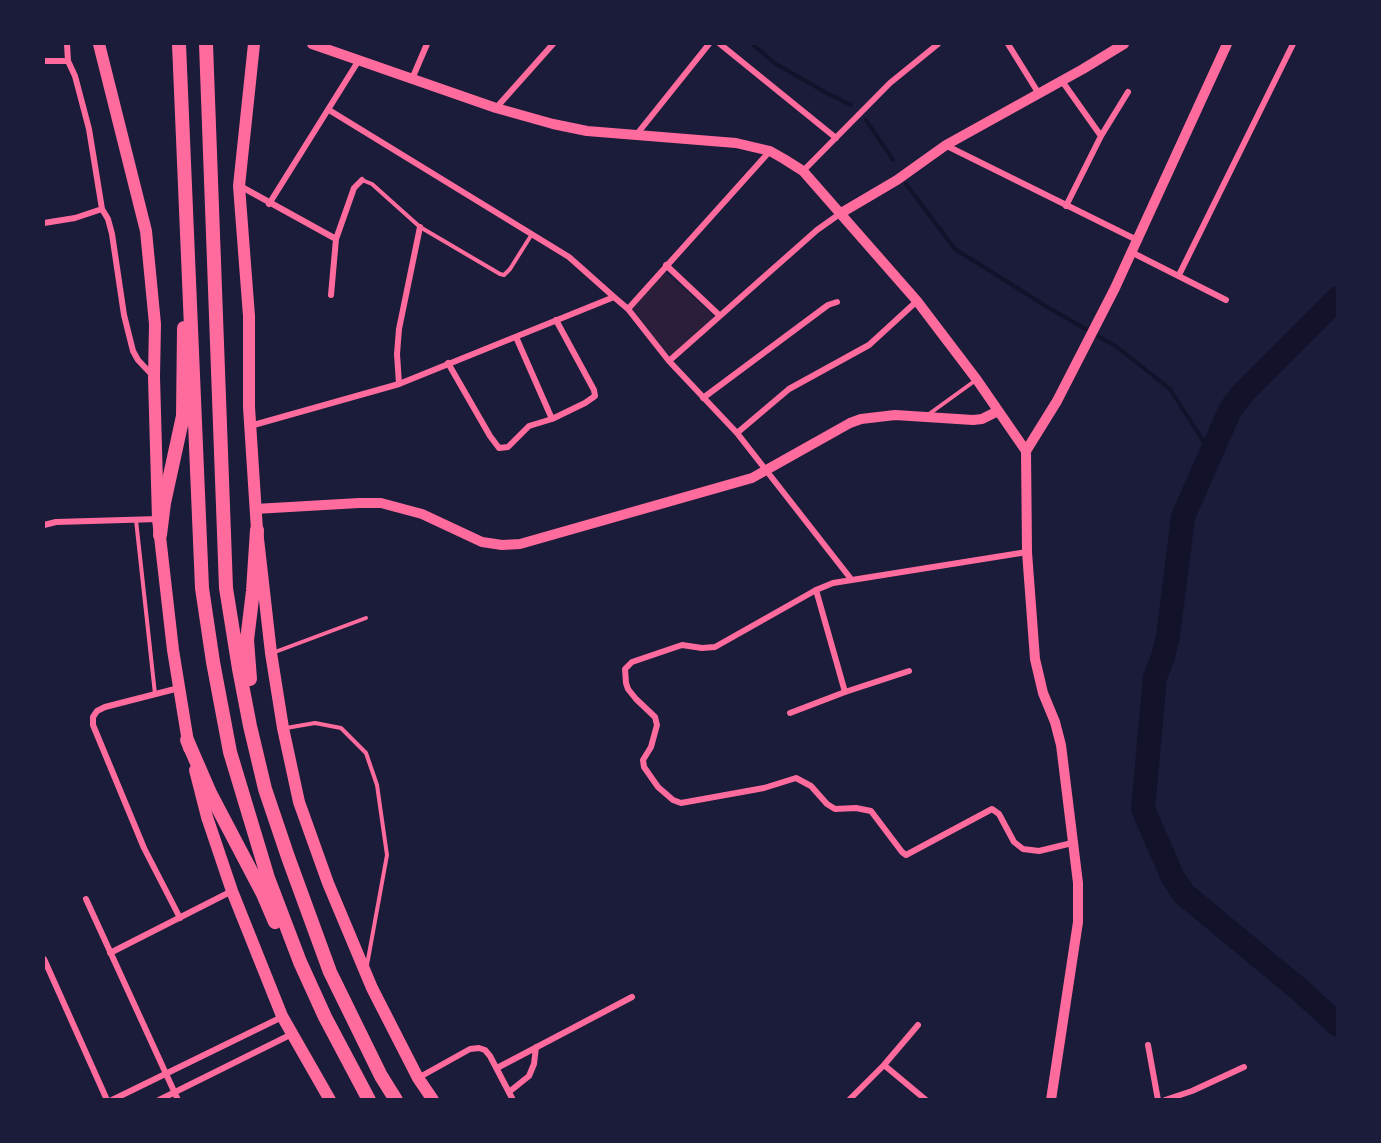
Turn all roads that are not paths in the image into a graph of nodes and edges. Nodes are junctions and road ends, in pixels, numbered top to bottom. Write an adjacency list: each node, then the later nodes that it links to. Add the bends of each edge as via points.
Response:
1 (67, 44): 16 (street)
2 (99, 44): 57 (main road, via 146,231 155,324)
3 (179, 44): 43 (highway)
4 (206, 44): 87 (highway, via 226,588 250,726 265,789)
5 (254, 44): 32 (main road)
6 (312, 44): 17 (street)
7 (427, 44): 19 (street)
8 (553, 44): 23 (street)
9 (710, 44): 25 (street)
10 (720, 44): 27 (street)
11 (938, 44): 27 (street, via 890,83)
12 (1011, 44): 22 (street)
13 (1124, 44): 20 (street)
14 (1227, 44): 41 (street)
15 (1293, 44): 45 (street)
16 (68, 60): 18 (street); 35 (street, via 89,129)
17 (359, 60): 19 (street); 24 (street)
18 (44, 62)
19 (412, 79): 23 (street)
20 (1062, 81): 22 (street); 26 (street)
21 (1128, 92): 26 (street)
22 (1039, 94): 28 (street)
23 (496, 108): 25 (street, via 586,131)
24 (329, 110): 33 (street); 39 (street)
25 (636, 135): 29 (street, via 735,143)
26 (1101, 136): 34 (street)
27 (837, 138): 30 (street)
28 (946, 145): 34 (street); 36 (street)
29 (770, 151): 30 (street); 44 (street)
30 (803, 171): 36 (street)
31 (362, 180): 38 (lane, via 372,184); 40 (street, via 354,188)
32 (239, 186): 33 (street); 64 (main road, via 249,316)
33 (269, 204): 40 (street)
34 (1066, 206): 41 (street)
35 (102, 209): 37 (street); 57 (street, via 112,234 133,351)
36 (841, 213): 49 (street); 52 (street)
37 (44, 223)
38 (420, 227): 39 (lane, via 504,275); 59 (street, via 399,329)
39 (532, 234): 47 (street, via 569,257)
40 (336, 239): 46 (street)
41 (1137, 240): 42 (street)
42 (1131, 252): 45 (street); 66 (street, via 1057,401)
43 (189, 254): 73 (highway, via 183,416); 96 (highway, via 202,588 213,662 230,752 268,878)
44 (666, 265): 51 (street); 52 (street)
45 (1179, 275): 48 (street)
46 (331, 295)
47 (614, 297): 51 (street); 53 (street)
48 (1226, 300)
49 (917, 301): 58 (street); 65 (street, via 869,345 789,389)
50 (837, 302): 60 (street)
51 (628, 309): 55 (street)
52 (720, 315): 55 (street)
53 (556, 320): 54 (street); 63 (street, via 595,396)
54 (516, 337): 56 (street); 63 (street)
55 (669, 361): 60 (street)
56 (448, 363): 59 (street); 63 (street, via 499,448 508,447 529,426)
57 (154, 377): 69 (main road)
58 (977, 380): 61 (street); 62 (lane)
59 (399, 384): 64 (street)
60 (704, 398): 65 (street)
61 (998, 411): 62 (street, via 973,420); 66 (street)
62 (926, 417): 67 (street, via 861,419)
63 (552, 419)
64 (250, 426): 68 (main road)
65 (737, 433): 67 (street)
66 (1026, 451): 74 (street)
67 (767, 471): 68 (street, via 520,544 482,542 422,514 381,503); 75 (street)
68 (255, 509): 72 (main road)
69 (158, 519): 70 (street); 73 (main road)
70 (136, 520): 71 (street); 82 (lane)
71 (44, 525)
72 (257, 530): 78 (main road); 87 (highway, via 248,665)
73 (160, 535): 80 (main road)
74 (1027, 552): 75 (street); 86 (street, via 1037,675 1061,745)
75 (851, 579): 76 (street)
76 (816, 590): 81 (street); 86 (street, via 715,647 682,645 627,665 628,689 650,711 657,725 644,767 658,787 673,800 692,803 796,778 836,808 871,811 906,855 988,810 996,810 1014,842 1023,849 1039,851)
77 (366, 618): 78 (lane)
78 (271, 653): 84 (main road)
79 (909, 672): 81 (street)
80 (180, 688): 82 (street); 85 (main road)
81 (845, 692): 83 (street)
82 (155, 694): 90 (street, via 105,707 97,711 93,725 144,848)
83 (790, 713)
84 (283, 729): 93 (main road, via 303,812); 93 (lane, via 315,723 341,729 366,753 377,785 387,855)
85 (187, 740): 88 (main road); 96 (highway, via 292,961)
86 (1072, 843): 119 (street, via 1078,921)
87 (288, 857): 114 (highway, via 330,972)
88 (232, 891): 90 (street); 95 (main road)
89 (86, 899): 91 (street)
90 (180, 918): 91 (street)
91 (110, 953): 104 (street)
92 (44, 958): 108 (street)
93 (366, 971): 105 (main road)
94 (633, 997): 100 (street)
95 (282, 1016): 98 (main road); 104 (street)
96 (325, 1017): 113 (highway)
97 (918, 1025): 101 (street)
98 (292, 1034): 106 (street); 112 (main road)
99 (1148, 1045): 120 (street)
100 (536, 1047): 103 (street); 107 (street, via 530,1076)
101 (884, 1065): 117 (street); 118 (street)
102 (1244, 1067): 121 (street)
103 (497, 1068): 105 (street, via 485,1050 470,1049); 107 (street)
104 (166, 1073): 106 (street); 109 (street)
105 (418, 1078): 115 (main road)
106 (174, 1092): 110 (street); 111 (street)
107 (509, 1092): 116 (street)
108 (107, 1100)
109 (112, 1100)
110 (159, 1100)
111 (178, 1100)
112 (330, 1100)
113 (369, 1100)
114 (396, 1100)
115 (433, 1100)
116 (513, 1100)
117 (849, 1100)
118 (926, 1100)
119 (1051, 1100)
120 (1158, 1100)
121 (1165, 1100)

